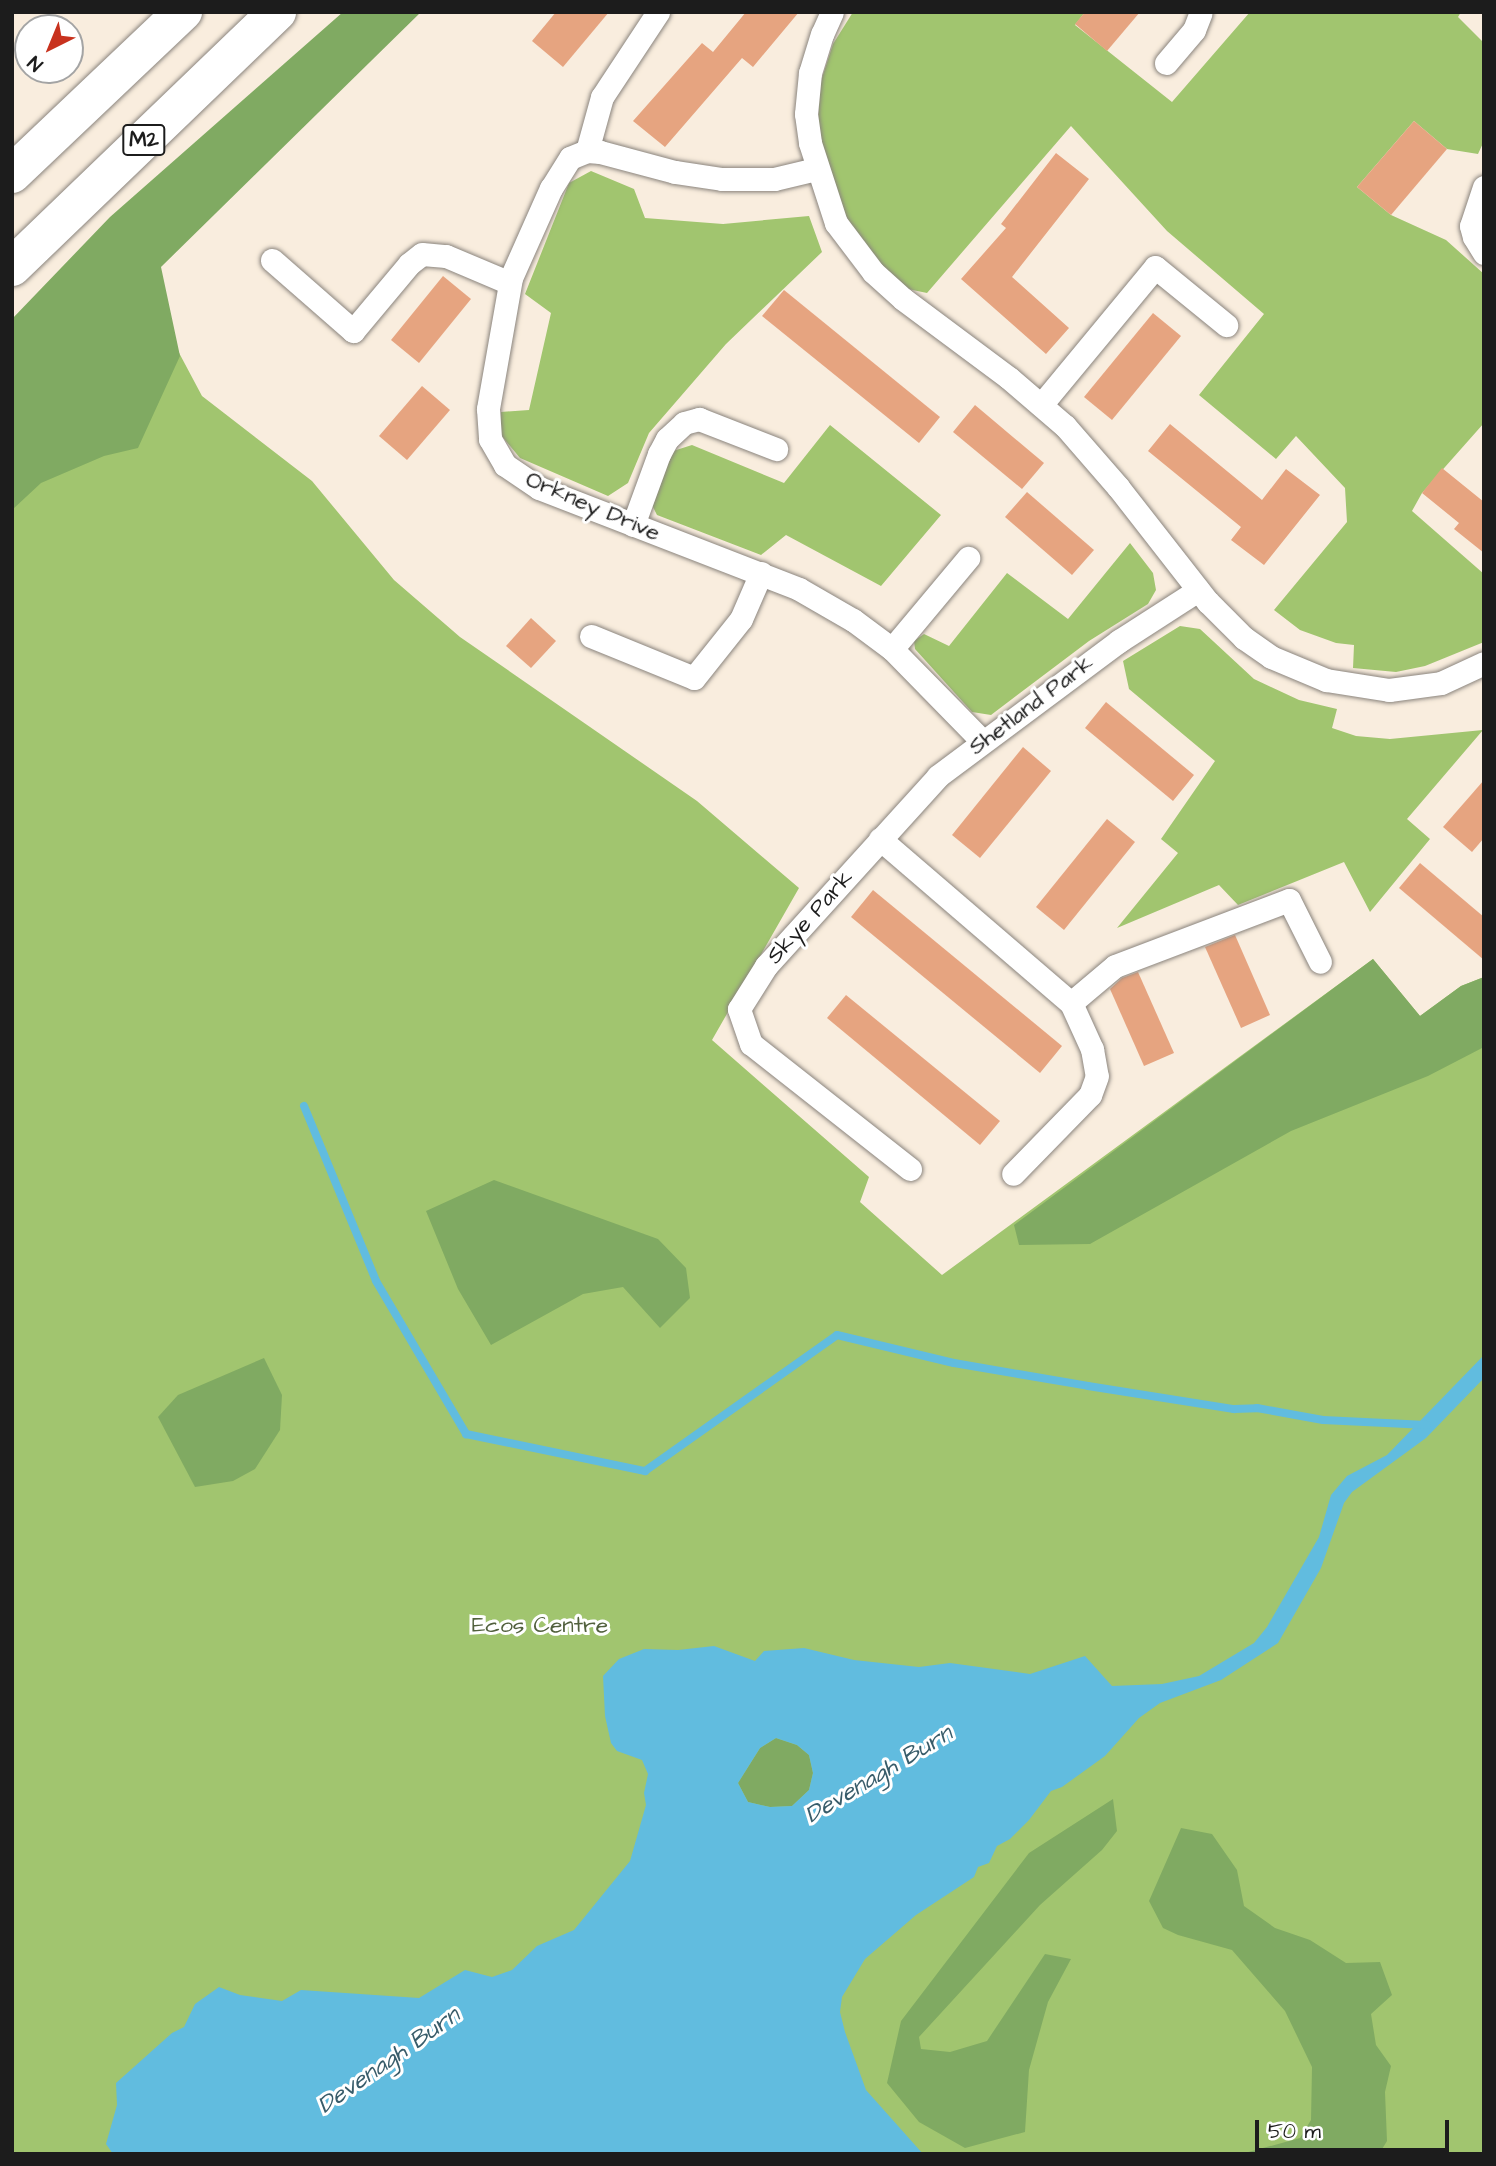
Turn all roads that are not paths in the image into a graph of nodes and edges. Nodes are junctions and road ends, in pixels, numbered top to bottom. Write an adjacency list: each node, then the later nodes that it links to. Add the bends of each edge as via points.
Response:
1 (183, 12): 9 (highway)
2 (277, 12): 13 (highway, M2)
3 (658, 12): 7 (street, via 599,104)
4 (832, 12): 8 (street, via 815,54 807,94)
5 (1201, 12): 6 (street, via 1194,30)
6 (1166, 63)
7 (587, 151): 8 (street, via 722,179 774,179); 14 (street, Orkney Drive, via 562,166)
8 (816, 169): 16 (street, via 836,223 873,272)
9 (12, 174)
10 (1484, 187): 11 (street, via 1471,226)
11 (1484, 253)
12 (272, 260): 14 (street, via 353,331 422,254 446,256)
13 (12, 267)
14 (510, 283): 18 (street, Orkney Drive, via 488,410 494,450 509,469 539,488)
15 (1226, 325): 16 (street, via 1155,267)
16 (1041, 405): 21 (street, via 1100,465)
17 (776, 449): 18 (street, via 699,419 684,423 659,454)
18 (633, 525): 20 (street, Orkney Drive)
19 (968, 558): 23 (street)
20 (761, 573): 22 (street, via 737,626 695,678); 23 (street, Orkney Drive, via 853,620)
21 (1198, 590): 24 (street, via 1231,627 1271,657 1326,680 1370,689 1419,688); 25 (street, Shetland Park)
22 (592, 636)
23 (892, 649): 25 (street, Orkney Drive)
24 (1484, 663)
25 (982, 741): 26 (street, Shetland Park, via 938,776)
26 (880, 839): 28 (street); 29 (street, Skye Park, via 766,966 738,1009 751,1044)
27 (1320, 962): 28 (street, via 1289,900 1115,966)
28 (1071, 1003): 30 (street, via 1095,1057 1095,1084 1085,1101)
29 (910, 1169)
30 (1013, 1174)

